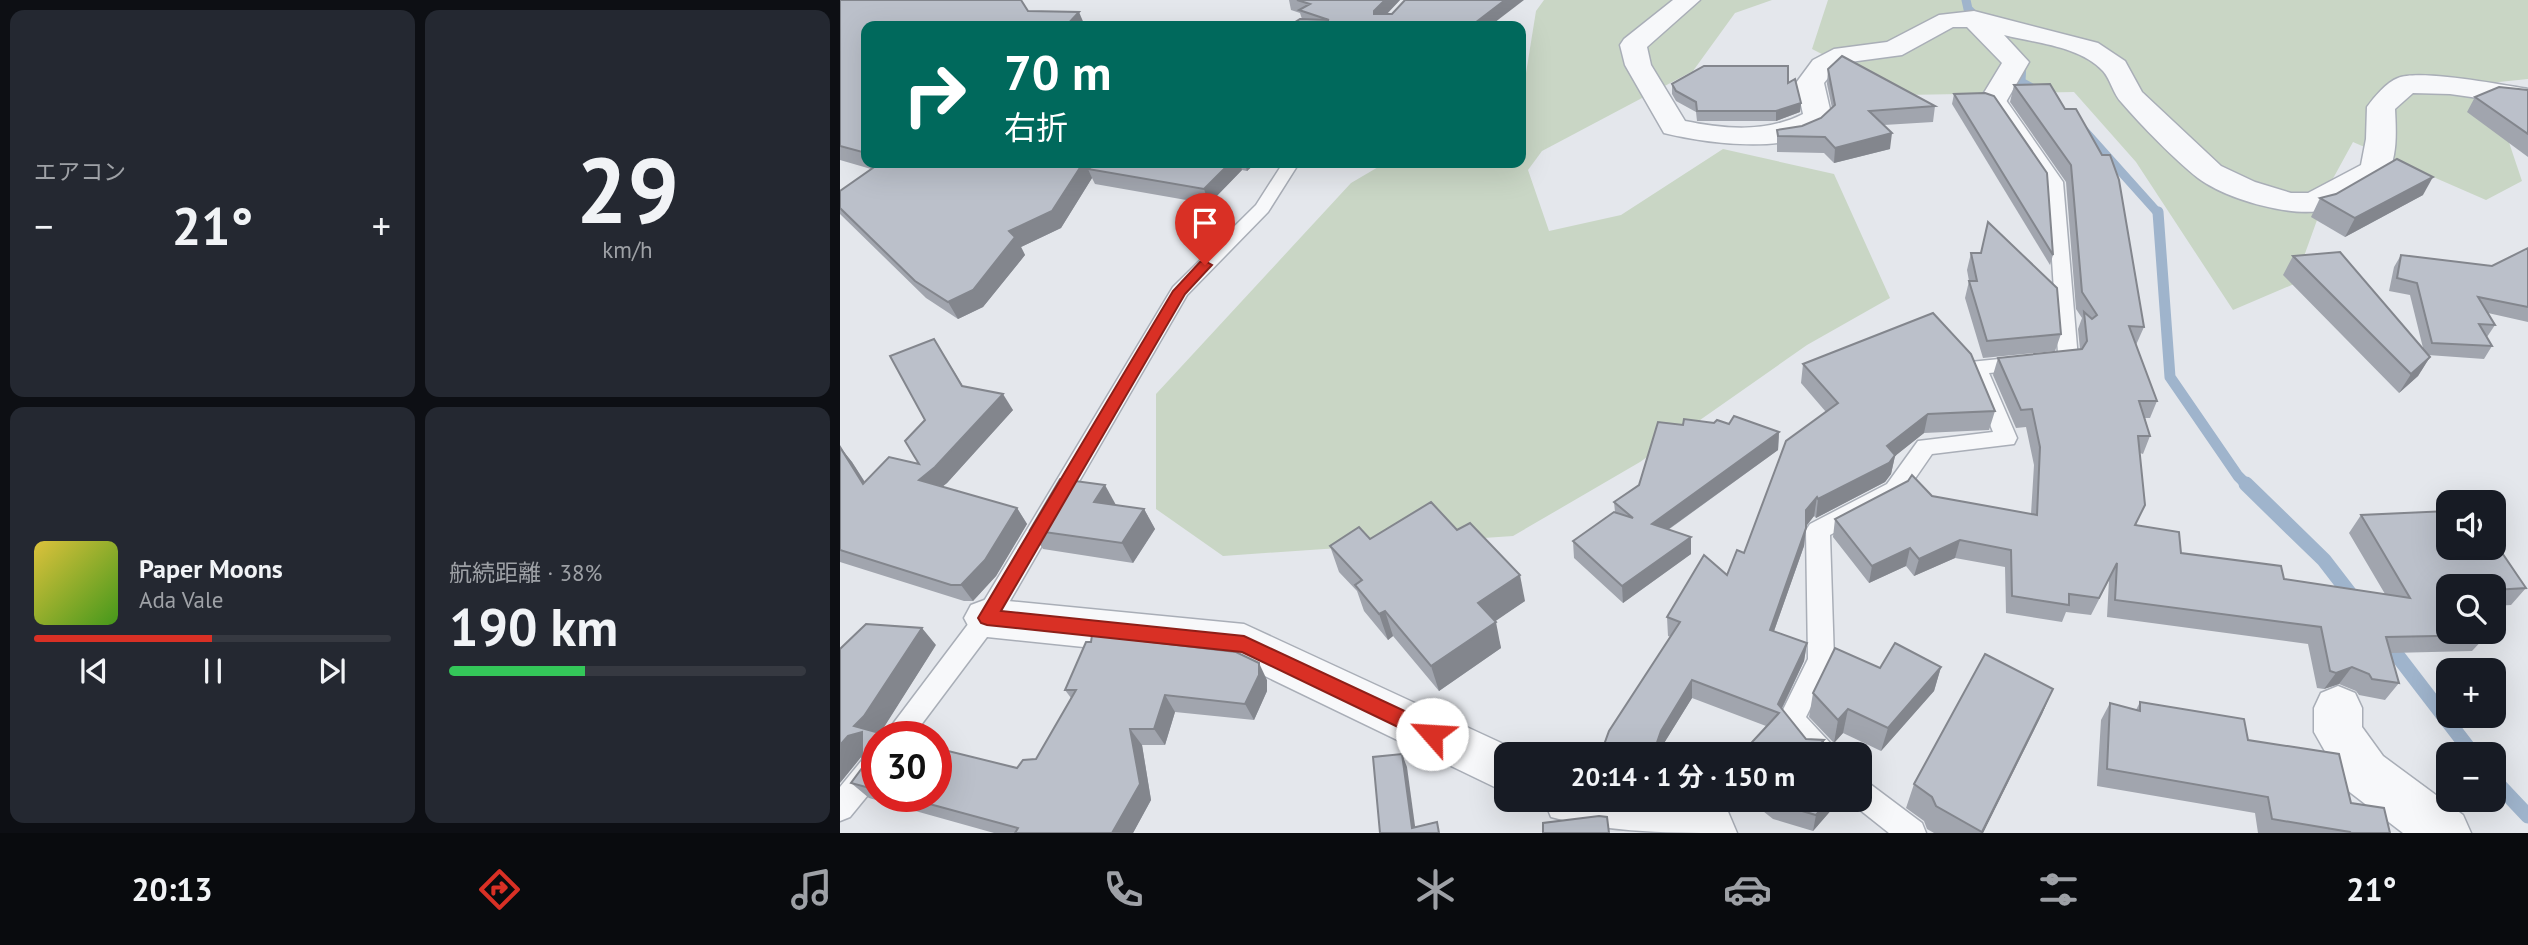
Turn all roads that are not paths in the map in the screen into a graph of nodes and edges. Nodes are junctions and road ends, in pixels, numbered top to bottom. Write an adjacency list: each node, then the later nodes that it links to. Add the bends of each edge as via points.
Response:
1 (1688, 0): 2 (street, via 1633,45 1638,65 1674,127 1760,138 1798,130 1818,118 1810,83 1823,66 1843,55 1893,50 1948,20)
2 (1974, 19): 3 (street, via 2017,62); 4 (street, via 2089,49 2115,67 2130,96 2210,172 2244,190 2290,202 2314,203 2375,170 2381,107 2406,83)
3 (1996, 96): 9 (lane, via 2056,182 2068,359 1977,367 2006,438 1926,447 1895,490 1818,530 1821,660 1791,719)
4 (2528, 97)
5 (1288, 168): 6 (lane, via 1262,208 1180,291)
6 (987, 618): 8 (lane); 10 (street, via 1244,644)
7 (2338, 708): 17 (street, via 2338,732 2365,773)
8 (909, 721)
9 (1811, 742)
10 (1494, 764)
11 (861, 782): 13 (lane)
12 (1872, 802): 16 (lane)
13 (840, 808)
14 (1636, 812): 15 (street, via 1708,825)
15 (1712, 833)
16 (1912, 833)
17 (2445, 833)

